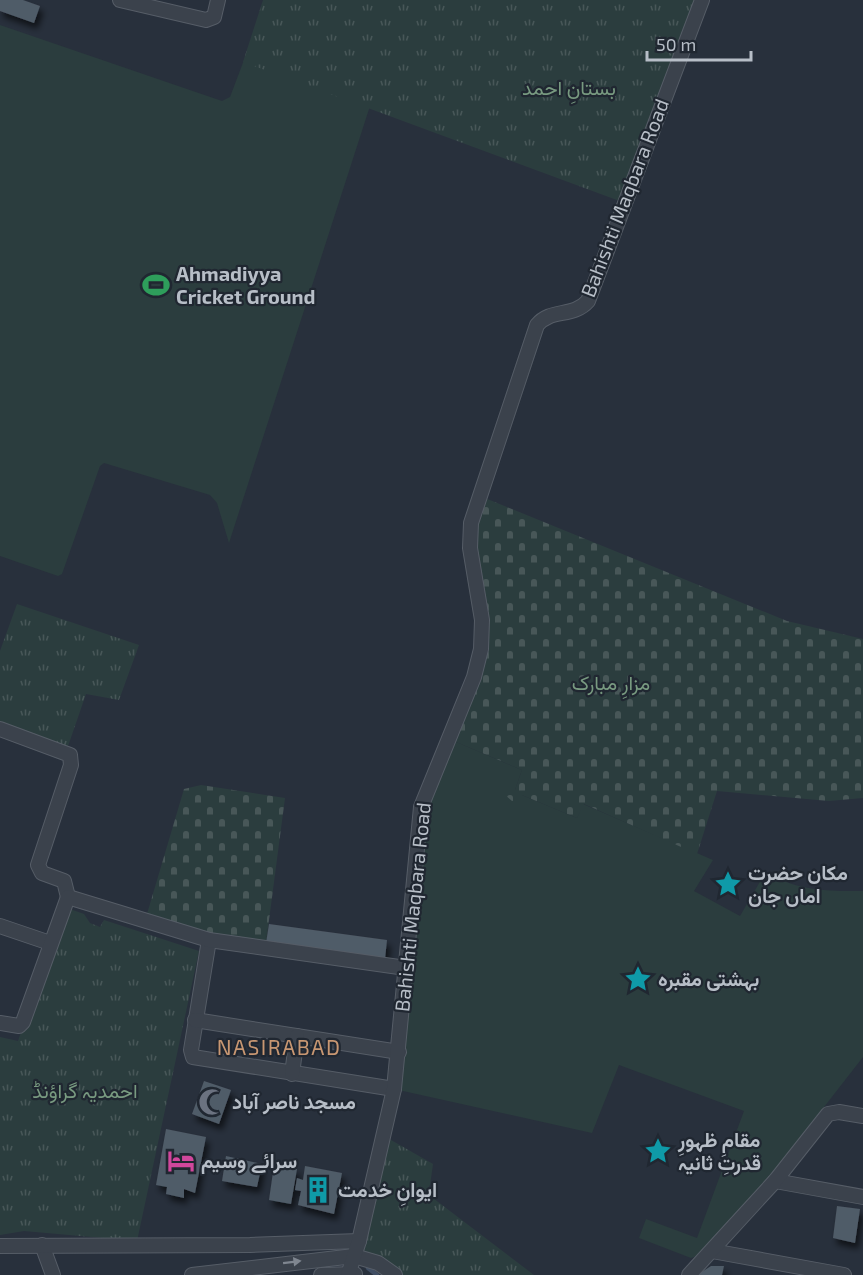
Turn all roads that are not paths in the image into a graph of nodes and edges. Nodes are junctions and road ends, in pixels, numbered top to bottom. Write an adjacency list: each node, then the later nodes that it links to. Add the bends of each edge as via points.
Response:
1 (120, 0): 2 (street, via 206,20 214,17)
2 (218, 0)
3 (702, 0): 9 (street, Bahishti Maqbara Road, via 588,301 575,311 550,314 537,325 471,523 470,548 482,620 481,649 474,676 421,807)
4 (0, 729): 5 (street, via 70,754 71,765 38,865 42,873 64,880)
5 (68, 897): 7 (street); 8 (street)
6 (0, 926): 8 (street)
7 (209, 940): 9 (street); 10 (street)
8 (50, 943): 11 (street, via 23,1022 19,1026)
9 (406, 968): 13 (street, Bahishti Maqbara Road)
10 (195, 1020): 12 (street); 14 (street, via 190,1050 193,1057)
11 (0, 1023)
12 (297, 1036): 13 (street); 14 (street)
13 (399, 1052): 15 (street, Bahishti Maqbara Road)
14 (292, 1074): 15 (street)
15 (394, 1089): 19 (street, Bahishti Maqbara Road)
16 (863, 1116): 17 (street, via 828,1114)
17 (775, 1181): 18 (street); 22 (street)
18 (863, 1197)
19 (359, 1241): 20 (street); 23 (street, Bahishti Maqbara Road)
20 (42, 1245): 21 (street); 25 (street)
21 (0, 1246)
22 (712, 1251): 29 (street); 30 (street)
23 (354, 1256): 24 (street, Bahishti Maqbara Road); 26 (street, one-way to 23); 28 (street, via 378,1263)
24 (351, 1274): 27 (street)
25 (53, 1275)
26 (194, 1275)
27 (321, 1275)
28 (395, 1275)
29 (689, 1275)
30 (844, 1275)

